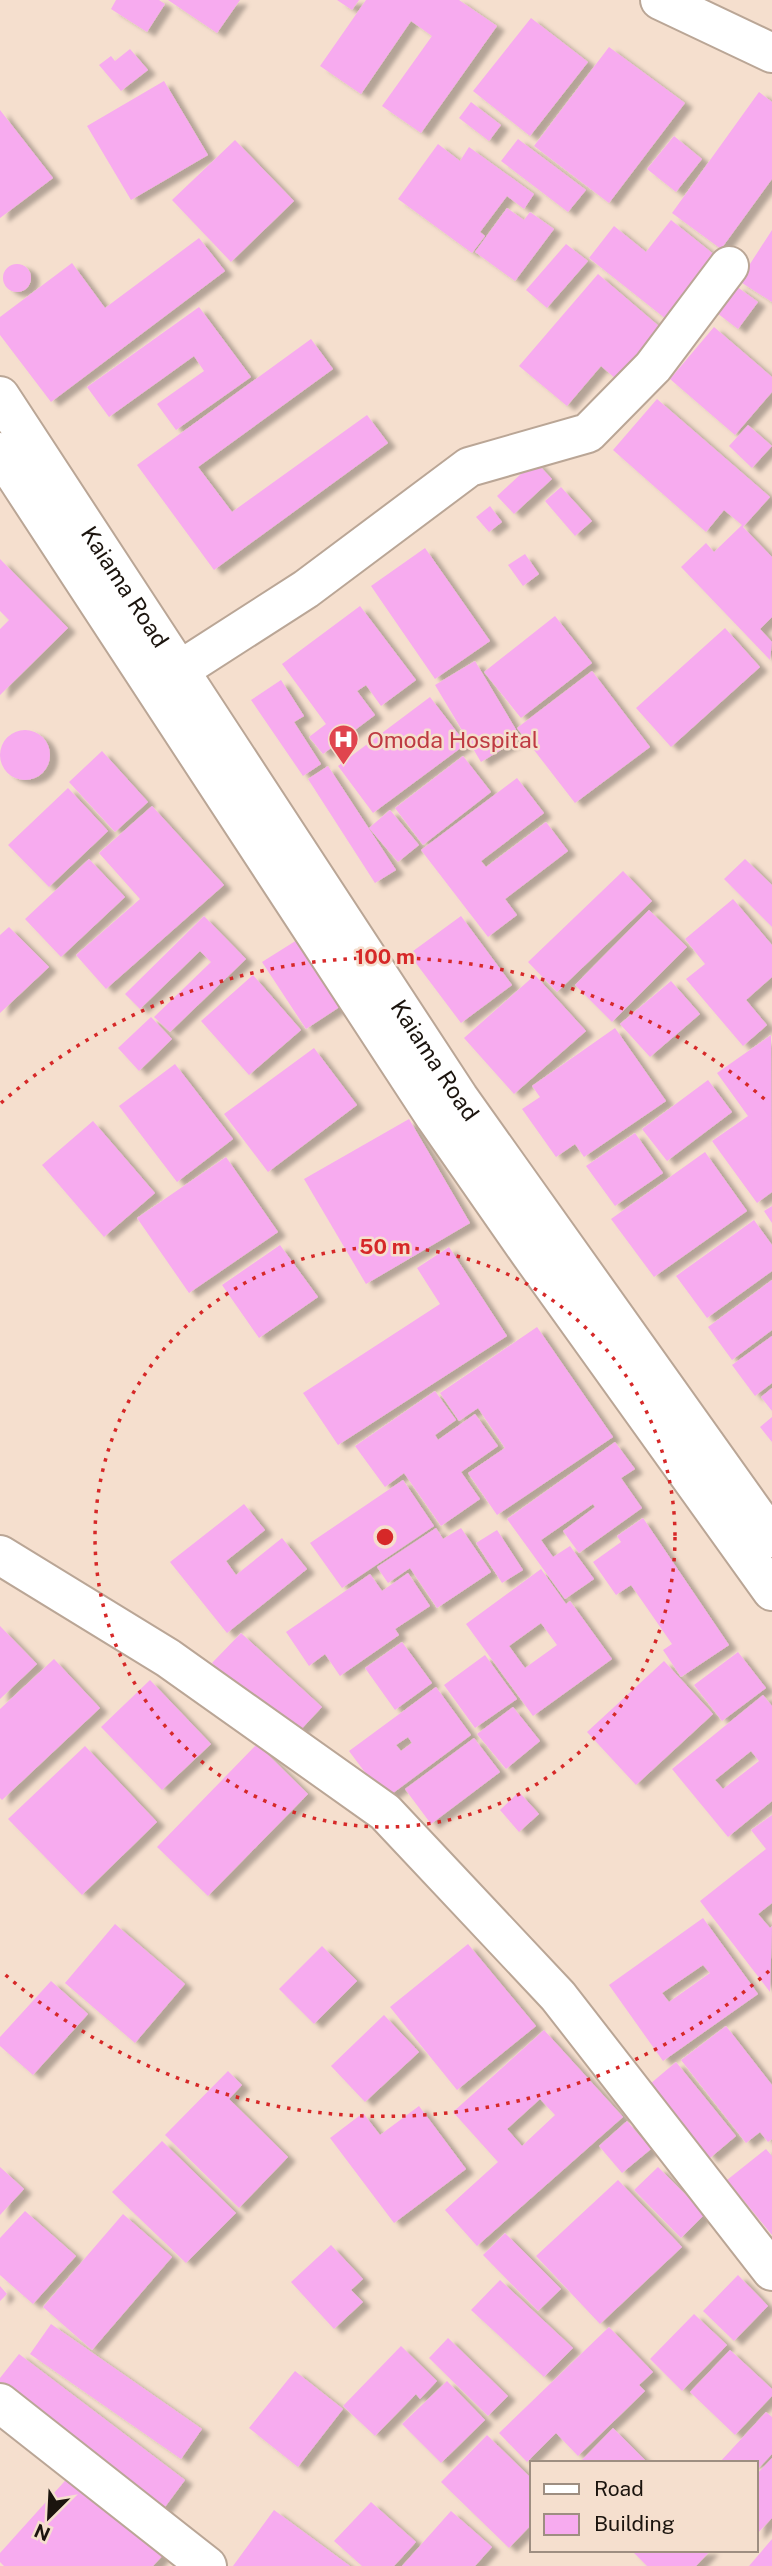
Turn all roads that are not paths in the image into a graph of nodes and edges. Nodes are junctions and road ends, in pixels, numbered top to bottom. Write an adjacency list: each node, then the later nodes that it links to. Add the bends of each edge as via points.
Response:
1 (660, 0): 2 (main road)
2 (772, 53)
3 (729, 265): 6 (main road, via 653,368 588,433 469,467 306,590)
4 (0, 396): 6 (main road, Kaiama Road)
5 (0, 452): 9 (main road, Kaiama Road, via 435,1117)
6 (180, 670): 7 (main road, Kaiama Road, via 460,1098)
7 (772, 1538)
8 (0, 1555): 10 (main road, via 168,1658 385,1812 558,1996)
9 (772, 1591)
10 (772, 2270)
11 (0, 2403): 12 (main road)
12 (207, 2566)

